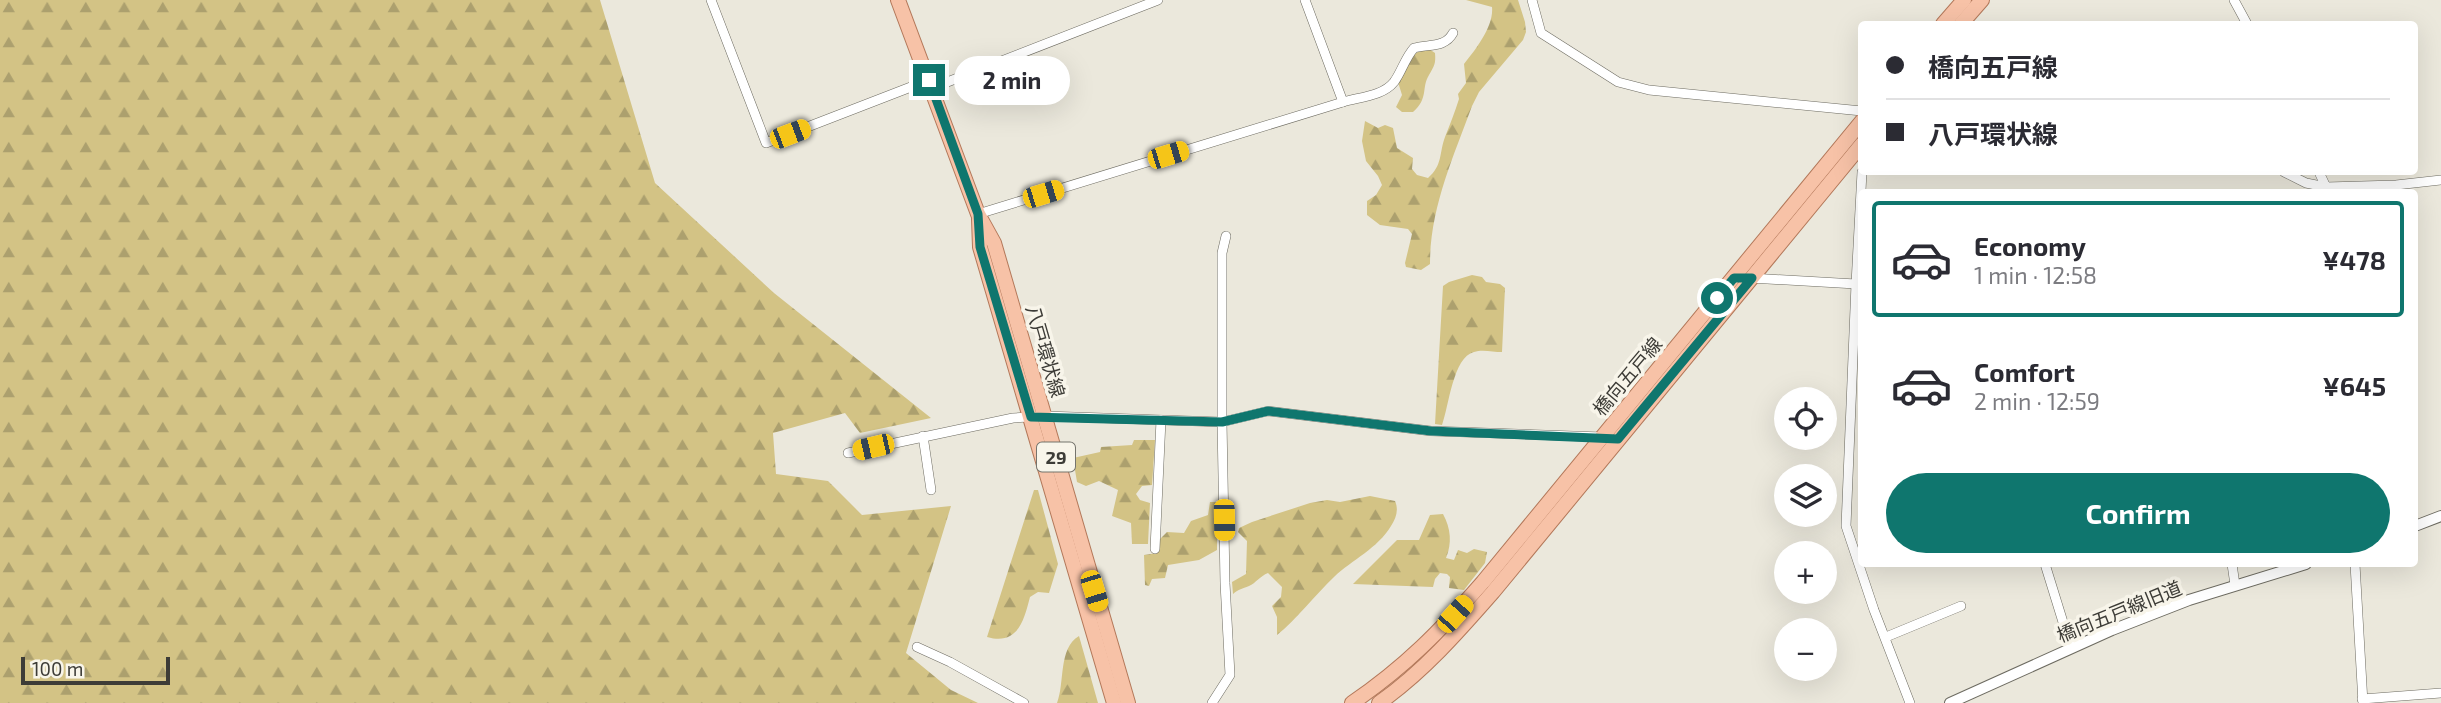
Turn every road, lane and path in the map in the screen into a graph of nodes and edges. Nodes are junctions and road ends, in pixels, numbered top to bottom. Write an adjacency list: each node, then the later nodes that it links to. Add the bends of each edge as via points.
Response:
1 (711, 0): 13 (street, via 766,143)
2 (898, 0): 13 (main road, 八戸環状線 / 29)
3 (1158, 0): 13 (street)
4 (1305, 0): 14 (street)
5 (1532, 0): 15 (street, via 1541,33 1618,82 1650,90)
6 (1964, 0): 9 (main road)
7 (1982, 0): 10 (main road)
8 (2234, 0): 11 (street)
9 (1946, 21)
10 (1964, 21)
11 (2245, 21)
12 (1453, 33): 14 (street, via 1443,44 1414,48 1384,92)
13 (931, 84): 22 (main road, 八戸環状線 / 29)
14 (1343, 102): 22 (street)
15 (1858, 111)
16 (1858, 126): 24 (main road, 橋向五戸線)
17 (1858, 149): 25 (main road, 橋向五戸線)
18 (2290, 175): 20 (street)
19 (2441, 180): 21 (street)
20 (2324, 189)
21 (2341, 189)
22 (978, 214): 28 (main road, 八戸環状線 / 29, via 980,247)
23 (1226, 236): 30 (street, via 1222,253)
24 (1734, 278): 25 (street); 32 (main road, 橋向五戸線)
25 (1752, 278): 26 (street); 33 (main road, 橋向五戸線)
26 (1858, 284)
27 (1858, 303): 39 (street, via 1846,526)
28 (1038, 416): 29 (street); 31 (street); 53 (main road, 八戸環状線 / 29); 54 (main road, 八戸環状線 / 29)
29 (1161, 420): 30 (street); 38 (street)
30 (1222, 422): 32 (street, via 1268,411 1431,431); 55 (street, via 1230,675)
31 (923, 436): 34 (street); 35 (street)
32 (1601, 437): 33 (street); 56 (main road, 橋向五戸線, via 1441,630 1413,658)
33 (1618, 439): 57 (main road, 橋向五戸線, via 1462,627)
34 (848, 453)
35 (931, 490)
36 (2441, 516): 37 (street)
37 (2418, 525)
38 (1155, 549)
39 (1858, 560)
40 (1860, 567): 47 (street)
41 (2046, 567): 49 (street)
42 (2232, 567): 45 (street)
43 (2296, 567): 45 (street, 橋向五戸線旧道)
44 (2355, 567): 51 (street)
45 (2235, 585): 49 (street, 橋向五戸線旧道)
46 (1961, 606): 47 (street)
47 (1885, 637): 58 (street)
48 (918, 647): 52 (street)
49 (2071, 648): 59 (street, 橋向五戸線旧道)
50 (2441, 693): 51 (street)
51 (2363, 701)
52 (1024, 703)
53 (1114, 703)
54 (1128, 703)
55 (1212, 703)
56 (1352, 703)
57 (1379, 703)
58 (1910, 703)
59 (1950, 703)

